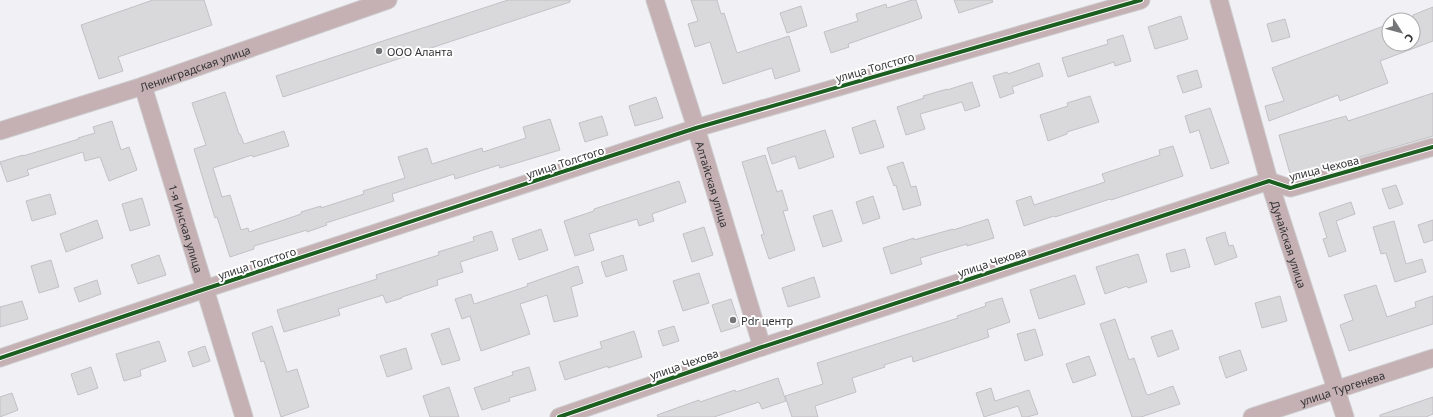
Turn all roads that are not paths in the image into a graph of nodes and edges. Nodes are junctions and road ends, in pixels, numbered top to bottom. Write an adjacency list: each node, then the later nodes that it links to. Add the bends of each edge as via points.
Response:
1 (388, 0): 5 (street, Ленинградская улица)
2 (655, 0): 6 (street, Алтайская улица)
3 (1141, 0): 6 (street, улица Толстого)
4 (1219, 0): 9 (street, Дунайская улица)
5 (143, 86): 7 (street, Ленинградская улица); 10 (street, 1-я Инская улица)
6 (696, 128): 10 (street, улица Толстого); 11 (street, Алтайская улица)
7 (0, 131)
8 (1433, 147): 9 (street, улица Чехова, via 1290,188)
9 (1269, 181): 11 (street, улица Чехова); 14 (street, Дунайская улица)
10 (205, 289): 12 (street, улица Толстого); 15 (street, 1-я Инская улица)
11 (762, 347): 16 (street, улица Чехова)
12 (0, 358)
13 (1433, 358): 14 (street, улица Тургенева)
14 (1336, 390): 17 (street, улица Тургенева); 18 (street, Дунайская улица)
15 (244, 417)
16 (559, 417)
17 (1252, 417)
18 (1345, 417)

